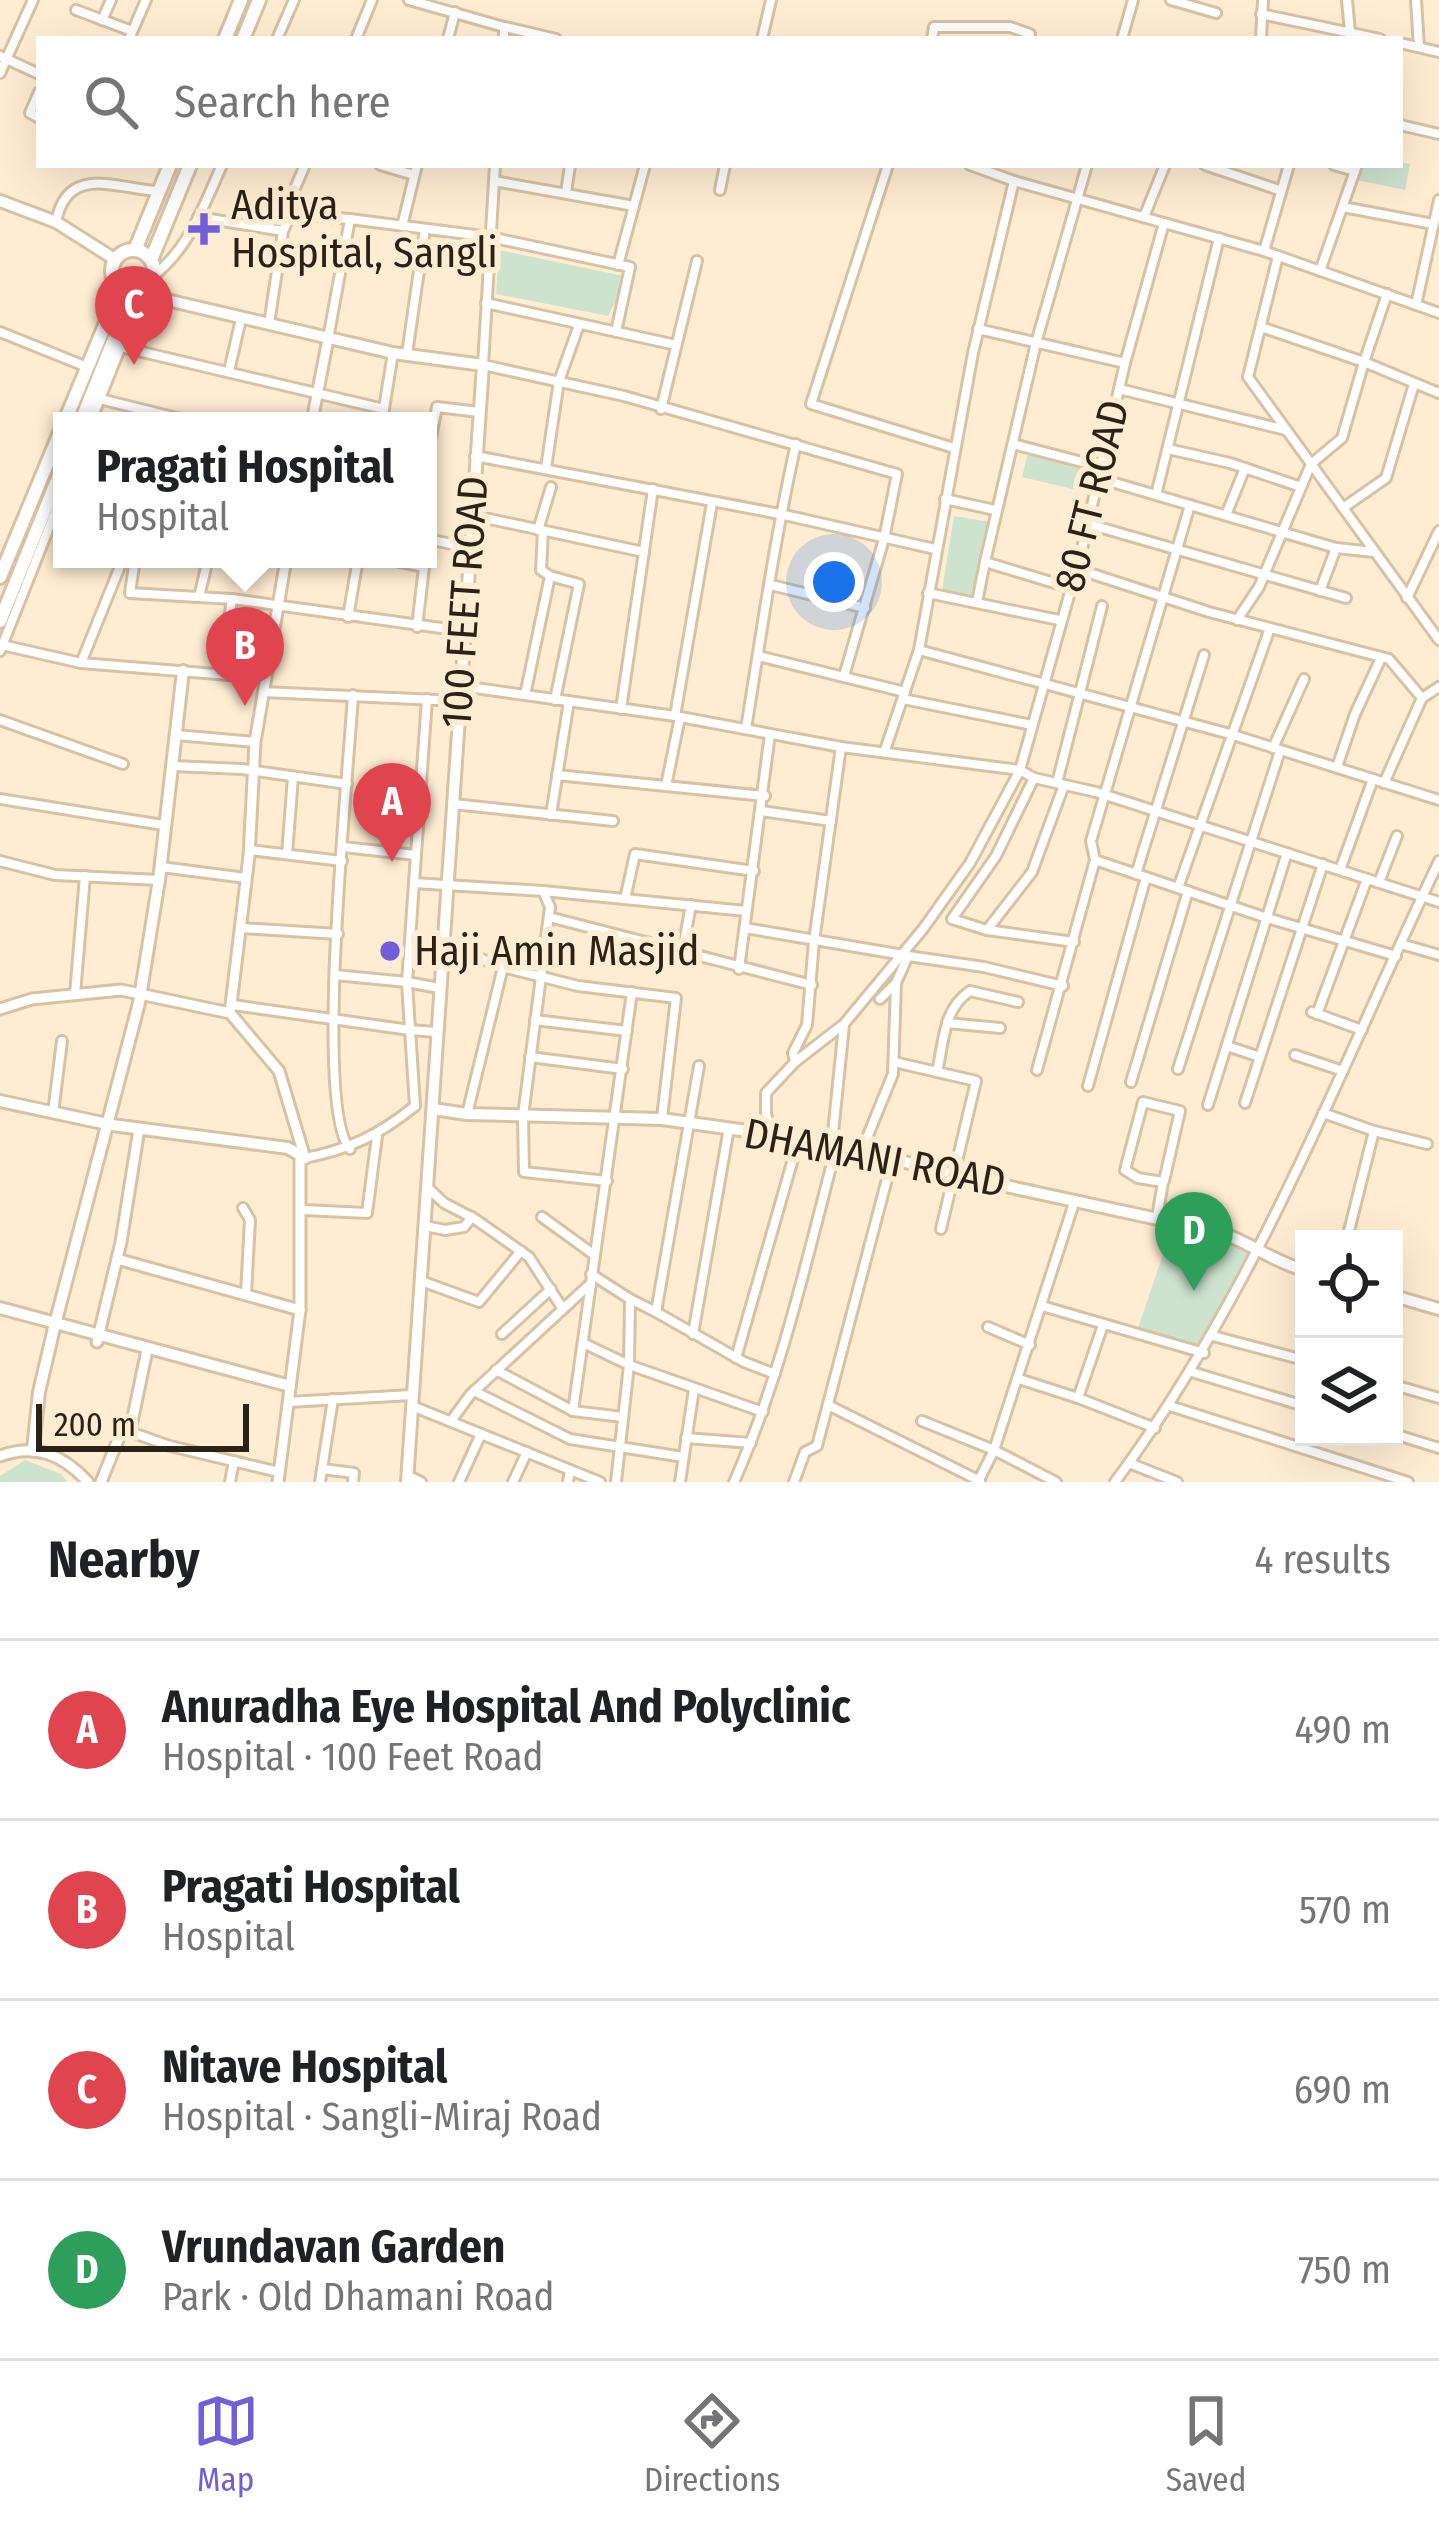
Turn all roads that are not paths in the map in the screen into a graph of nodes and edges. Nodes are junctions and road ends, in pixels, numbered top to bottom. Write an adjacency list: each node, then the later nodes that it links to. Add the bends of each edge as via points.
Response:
1 (33, 0): 39 (street)
2 (110, 0): 19 (street)
3 (146, 0): 22 (street)
4 (242, 0): 23 (highway)
5 (259, 0): 24 (highway)
6 (294, 0): 25 (street)
7 (372, 0): 26 (street)
8 (409, 0): 16 (street)
9 (771, 0): 30 (street)
10 (1133, 0): 33 (street)
11 (1171, 0): 17 (street)
12 (1262, 0): 18 (street)
13 (1347, 0): 21 (street)
14 (1416, 0): 37 (street)
15 (76, 10): 19 (street)
16 (455, 12): 20 (street); 27 (street)
17 (1216, 13)
18 (1262, 14): 21 (street); 34 (street)
19 (102, 20): 22 (street)
20 (505, 27): 28 (street); 29 (street)
21 (1350, 32): 35 (street)
22 (130, 35)
23 (226, 36)
24 (244, 36)
25 (279, 36)
26 (357, 36)
27 (449, 36)
28 (504, 36)
29 (543, 36)
30 (763, 36)
31 (933, 36): 32 (street, via 934,28 953,27 1010,27)
32 (1030, 36)
33 (1123, 36)
34 (1262, 36)
35 (1367, 36)
36 (1403, 44): 37 (street)
37 (1419, 47): 38 (street)
38 (1439, 52)
39 (3, 57): 40 (street); 41 (street)
40 (0, 73)
41 (36, 73)
42 (1403, 125): 43 (street)
43 (1439, 134)
44 (169, 168): 64 (highway)
45 (189, 168): 87 (highway)
46 (221, 168): 72 (street)
47 (304, 168): 71 (street)
48 (495, 168): 60 (street)
49 (570, 168): 65 (street)
50 (644, 168): 69 (street)
51 (724, 168): 62 (street)
52 (887, 168): 135 (street, via 811,404)
53 (978, 168): 61 (street)
54 (1086, 168): 66 (street)
55 (1164, 168): 73 (street)
56 (1214, 168): 63 (street)
57 (1287, 168): 63 (street)
58 (1356, 168): 70 (street)
59 (416, 170): 78 (street)
60 (494, 181): 65 (street); 81 (street)
61 (1014, 181): 66 (street); 101 (street)
62 (720, 190)
63 (1280, 190): 84 (street)
64 (158, 191): 75 (street, via 107,181 75,188); 83 (highway)
65 (566, 193): 69 (street)
66 (1077, 199): 73 (street); 105 (street)
67 (1439, 200): 77 (street)
68 (0, 202): 75 (main road)
69 (634, 206): 89 (street)
70 (1343, 206): 77 (street); 90 (street)
71 (292, 214): 74 (street); 80 (street)
72 (198, 217): 80 (street); 91 (street, via 173,262)
73 (1144, 217): 76 (street)
74 (350, 219): 78 (street); 104 (street)
75 (56, 222): 86 (main road)
76 (1164, 223): 82 (street); 109 (street, 80 FT ROAD)
77 (1433, 224): 95 (street)
78 (402, 226): 79 (street)
79 (424, 229): 81 (street); 108 (street)
80 (283, 231): 99 (street)
81 (490, 237): 89 (street); 94 (street)
82 (1219, 238): 84 (street); 120 (street)
83 (135, 250): 86 (highway); 87 (highway)
84 (1264, 251): 85 (street)
85 (1278, 256): 90 (street); 100 (street)
86 (116, 260): 92 (highway, via 113,276)
87 (151, 260): 91 (highway)
88 (697, 260): 106 (street)
89 (618, 265): 103 (street, via 630,267)
90 (1320, 271): 93 (street)
91 (153, 276): 92 (highway)
92 (132, 291): 97 (main road); 107 (street); 112 (highway); 124 (highway)
93 (1387, 294): 95 (street); 110 (street)
94 (486, 303): 98 (street); 111 (street)
95 (1416, 304): 96 (street)
96 (1439, 313)
97 (241, 320): 99 (main road); 113 (street)
98 (579, 325): 103 (street); 114 (street)
99 (269, 326): 104 (main road)
100 (1261, 327): 110 (street); 131 (street, via 1248,377)
101 (978, 329): 105 (street); 135 (street)
102 (0, 332): 112 (street)
103 (616, 332): 106 (street)
104 (328, 339): 108 (main road); 117 (street)
105 (1036, 343): 109 (street); 133 (street)
106 (676, 345): 122 (street)
107 (121, 347): 113 (street); 119 (street)
108 (400, 354): 111 (main road); 121 (street)
109 (1125, 362): 116 (street, 80 FT ROAD)
110 (1364, 362): 115 (street); 138 (street, via 1342,438)
111 (483, 365): 114 (street); 130 (main road, 100 FEET ROAD)
112 (87, 367): 123 (highway)
113 (229, 371): 117 (street)
114 (559, 381): 122 (street); 140 (street)
115 (1414, 384): 118 (street); 151 (street, via 1386,478)
116 (1119, 389): 120 (street); 139 (street, 80 FT ROAD)
117 (318, 392): 121 (street); 127 (street)
118 (1439, 393)
119 (100, 399): 125 (street); 126 (street)
120 (1180, 404): 131 (street); 136 (street)
121 (384, 409): 128 (street)
122 (661, 410): 132 (street)
123 (68, 412)
124 (85, 412)
125 (95, 412)
126 (153, 412)
127 (315, 412)
128 (384, 412)
129 (436, 412): 130 (street)
130 (479, 412): 137 (main road, 100 FEET ROAD)
131 (1287, 430): 138 (street)
132 (796, 444): 153 (street); 161 (street, via 897,474)
133 (1013, 444): 139 (street); 152 (street)
134 (53, 446): 169 (highway)
135 (954, 448): 148 (street)
136 (1168, 448): 141 (street); 147 (street)
137 (475, 455): 140 (street); 155 (main road, 100 FEET ROAD)
138 (1311, 464): 144 (street); 151 (street)
139 (1101, 467): 142 (street, 80 FT ROAD)
140 (546, 468): 146 (street)
141 (1245, 468): 144 (street); 154 (street)
142 (1098, 478): 147 (street); 157 (street, 80 FT ROAD)
143 (551, 487): 158 (street)
144 (1301, 487): 159 (street)
145 (53, 489): 197 (highway)
146 (653, 489): 149 (street); 167 (street)
147 (1156, 495): 150 (street)
148 (945, 499): 152 (street); 165 (street)
149 (712, 502): 153 (street); 228 (street)
150 (1190, 505): 154 (street); 166 (street)
151 (1343, 508): 168 (street)
152 (995, 510): 170 (street)
153 (780, 514): 161 (street); 181 (street)
154 (1226, 514): 159 (street)
155 (471, 515): 158 (street); 163 (main road, 100 FEET ROAD)
156 (53, 518): 202 (street)
157 (1088, 524): 166 (street); 177 (street, 80 FT ROAD)
158 (541, 530): 167 (street); 179 (street, via 541,570)
159 (1282, 531): 164 (street); 178 (street)
160 (1439, 531): 189 (street)
161 (884, 538): 165 (street); 193 (street)
162 (437, 541): 163 (street)
163 (469, 548): 200 (main road, 100 FEET ROAD)
164 (1336, 548): 168 (street); 183 (street)
165 (935, 549): 184 (street)
166 (1177, 550): 178 (street); 186 (street)
167 (644, 552): 226 (street)
168 (1374, 552): 189 (street)
169 (4, 556): 180 (highway)
170 (985, 562): 182 (street); 190 (street)
171 (118, 568): 207 (street)
172 (134, 568): 185 (street, via 130,593)
173 (206, 568): 185 (street)
174 (284, 568): 191 (street)
175 (356, 568): 194 (street)
176 (424, 568): 198 (street)
177 (1077, 568): 182 (street, 80 FT ROAD); 186 (street)
178 (1264, 574): 183 (street); 196 (street)
179 (550, 576): 218 (street); 223 (street, via 579,584)
180 (0, 577)
181 (771, 585): 193 (street); 205 (street)
182 (1071, 588): 195 (street, 80 FT ROAD)
183 (1320, 591): 187 (street)
184 (928, 593): 190 (street); 203 (street)
185 (199, 597): 188 (street)
186 (1163, 597): 196 (street); 227 (street)
187 (1346, 598)
188 (232, 599): 191 (street); 209 (street)
189 (1407, 600): 201 (street)
190 (976, 602): 195 (street)
191 (278, 605): 194 (street); 211 (street)
192 (1102, 606): 220 (street)
193 (865, 608): 210 (street)
194 (348, 617): 198 (street)
195 (1059, 620): 213 (street, 80 FT ROAD)
196 (1237, 620): 199 (street)
197 (0, 621)
198 (417, 627): 200 (street)
199 (1270, 628): 206 (street); 234 (street)
200 (463, 631): 214 (main road, 100 FEET ROAD)
201 (1439, 640)
202 (1, 648): 207 (street)
203 (919, 650): 213 (street); 219 (street)
204 (1204, 655): 230 (street)
205 (758, 656): 210 (street); 232 (street)
206 (1381, 657): 221 (street); 242 (street)
207 (81, 663): 208 (street)
208 (183, 671): 209 (street); 235 (main road)
209 (221, 674): 211 (street)
210 (844, 676): 219 (street)
211 (264, 678): 216 (street)
212 (1304, 679): 238 (street)
213 (1044, 684): 220 (street); 231 (street, 80 FT ROAD)
214 (460, 686): 218 (street); 224 (main road, 100 FEET ROAD)
215 (1439, 687): 221 (street)
216 (261, 692): 217 (street); 236 (street)
217 (353, 695): 222 (street); 250 (street)
218 (525, 695): 223 (street)
219 (904, 695): 231 (street); 239 (street)
220 (1082, 695): 227 (street); 251 (street)
221 (1422, 698): 249 (street)
222 (427, 699): 224 (street); 271 (street)
223 (555, 700): 225 (street)
224 (458, 701): 257 (main road, 100 FEET ROAD)
225 (568, 701): 226 (street); 245 (street)
226 (621, 709): 228 (street)
227 (1130, 709): 230 (street); 253 (street)
228 (678, 717): 232 (street); 252 (street)
229 (0, 720): 240 (street)
230 (1186, 724): 234 (street); 259 (street)
231 (1032, 725): 243 (street, 80 FT ROAD)
232 (746, 729): 233 (street)
233 (770, 734): 237 (street); 254 (street)
234 (1230, 734): 238 (street); 264 (street)
235 (175, 735): 236 (street); 263 (main road)
236 (255, 742): 244 (street)
237 (841, 747): 239 (street); 262 (street)
238 (1277, 749): 242 (street); 266 (street)
239 (885, 750): 243 (street)
240 (123, 764)
241 (173, 766): 244 (street)
242 (1337, 767): 248 (street)
243 (1020, 770): 247 (street); 309 (street, 80 FT ROAD, via 970,863)
244 (253, 771): 246 (street); 268 (street)
245 (557, 775): 252 (street); 260 (street)
246 (293, 777): 250 (street); 270 (street)
247 (1034, 778): 251 (street); 300 (street, via 996,856 952,920)
248 (1373, 779): 249 (street); 277 (street)
249 (1384, 783): 256 (street)
250 (347, 784): 267 (street)
251 (1061, 784): 253 (street); 300 (street, via 1032,872)
252 (666, 786): 254 (street)
253 (1105, 795): 259 (street); 272 (street, via 1091,841)
254 (765, 796): 258 (street)
255 (0, 799): 263 (street)
256 (1439, 800)
257 (452, 804): 260 (street); 286 (main road, 100 FEET ROAD)
258 (761, 811): 262 (street); 278 (street)
259 (1158, 811): 264 (street); 280 (street)
260 (551, 815): 261 (street)
261 (613, 821)
262 (831, 821): 302 (street)
263 (163, 824): 279 (main road)
264 (1201, 828): 266 (street); 287 (street)
265 (1397, 836): 285 (street)
266 (1249, 843): 269 (street); 292 (street)
267 (344, 848): 271 (street); 273 (street)
268 (249, 850): 270 (street); 282 (street)
269 (1287, 853): 276 (street); 296 (street)
270 (286, 854): 273 (street)
271 (416, 855): 284 (street)
272 (1095, 860): 280 (street); 303 (street)
273 (342, 861): 301 (street)
274 (1439, 861): 289 (street)
275 (0, 862): 281 (street)
276 (1323, 864): 277 (street); 299 (street)
277 (1340, 870): 283 (street)
278 (754, 871): 290 (street, via 635,854); 294 (street)
279 (159, 874): 281 (street); 282 (street); 321 (main road)
280 (1141, 875): 287 (street); 350 (street)
281 (85, 876): 322 (street)
282 (246, 878): 297 (street)
283 (1367, 879): 285 (street); 304 (street)
284 (414, 883): 286 (street); 315 (street)
285 (1379, 883): 289 (street)
286 (446, 886): 288 (street); 305 (main road, 100 FEET ROAD)
287 (1183, 890): 292 (street); 349 (street)
288 (543, 891): 290 (street); 295 (street)
289 (1422, 896): 291 (street); 306 (street)
290 (625, 899): 293 (street)
291 (1439, 902)
292 (1228, 903): 296 (street); 345 (street)
293 (691, 905): 294 (street); 307 (street)
294 (746, 910): 298 (street)
295 (549, 916): 307 (street); 314 (street)
296 (1267, 918): 299 (street); 337 (street)
297 (241, 928): 301 (street); 325 (street)
298 (745, 928): 302 (street); 312 (street)
299 (1302, 929): 304 (street); 340 (street)
300 (987, 930): 303 (street)
301 (338, 934): 313 (street)
302 (814, 941): 309 (street); 317 (street)
303 (1075, 942): 318 (street)
304 (1342, 942): 310 (street); 333 (street, via 1315,1012)
305 (442, 944): 311 (street); 319 (main road, 100 FEET ROAD)
306 (1401, 944): 308 (street); 310 (street)
307 (682, 953): 312 (street)
308 (1439, 955)
309 (904, 956): 316 (street); 318 (street); 330 (street)
310 (1396, 956): 333 (street)
311 (502, 967): 314 (street); 358 (street)
312 (740, 969): 317 (street)
313 (335, 975): 315 (street); 327 (street)
314 (541, 977): 320 (street); 328 (street)
315 (406, 982): 319 (street); 332 (street)
316 (896, 983): 323 (street); 342 (street)
317 (812, 985): 341 (street)
318 (1063, 986): 346 (street)
319 (439, 988): 335 (main road, 100 FEET ROAD)
320 (632, 992): 334 (street); 361 (street, via 676,998)
321 (141, 993): 322 (street); 325 (street); 363 (main road)
322 (75, 994): 326 (street)
323 (880, 999)
324 (1018, 1002): 329 (street, via 970,991 949,1009)
325 (231, 1009): 327 (street); 374 (street, via 279,1071)
326 (0, 1010)
327 (333, 1018): 332 (street); 372 (street, via 334,1096)
328 (535, 1020): 334 (street); 339 (street)
329 (947, 1022): 331 (street); 348 (street)
330 (844, 1024): 341 (street); 370 (street)
331 (1000, 1028)
332 (410, 1030): 335 (street); 354 (street)
333 (1362, 1030): 347 (street)
334 (628, 1031): 344 (street)
335 (436, 1032): 355 (main road, 100 FEET ROAD)
336 (62, 1042): 356 (street)
337 (1227, 1046): 340 (street); 353 (street)
338 (1295, 1055): 347 (street)
339 (530, 1057): 344 (street); 359 (street)
340 (1260, 1057): 352 (street)
341 (796, 1061): 367 (street, via 766,1094)
342 (894, 1062): 348 (street); 373 (street)
343 (699, 1066): 362 (street)
344 (623, 1069): 360 (street)
345 (1178, 1069)
346 (1036, 1070)
347 (1342, 1071): 357 (street)
348 (938, 1072): 376 (street, via 976,1081)
349 (1131, 1082)
350 (1088, 1086)
351 (0, 1101): 356 (main road)
352 (1244, 1103)
353 (1208, 1105)
354 (415, 1106): 355 (street); 368 (street)
355 (434, 1109): 358 (main road, DHAMANI ROAD); 379 (main road, 100 FEET ROAD)
356 (53, 1113): 363 (main road)
357 (1324, 1113): 366 (street); 389 (street)
358 (467, 1114): 359 (main road, DHAMANI ROAD)
359 (523, 1116): 360 (main road, DHAMANI ROAD); 377 (street, via 524,1172)
360 (615, 1117): 361 (main road, DHAMANI ROAD); 377 (street)
361 (662, 1119): 362 (main road, DHAMANI ROAD)
362 (692, 1123): 364 (main road, DHAMANI ROAD); 406 (street)
363 (105, 1124): 365 (main road); 407 (main road)
364 (729, 1128): 367 (main road, DHAMANI ROAD); 411 (street)
365 (139, 1129): 374 (main road, via 288,1148); 392 (street)
366 (1374, 1131): 371 (street); 388 (street)
367 (772, 1134): 369 (main road, DHAMANI ROAD)
368 (377, 1136): 372 (street); 382 (street, via 367,1213)
369 (799, 1138): 370 (main road, DHAMANI ROAD); 418 (street)
370 (834, 1143): 373 (main road, DHAMANI ROAD); 423 (street)
371 (1427, 1144)
372 (350, 1149): 374 (street)
373 (862, 1150): 375 (main road, DHAMANI ROAD)
374 (305, 1158): 382 (street)
375 (892, 1160): 376 (main road, DHAMANI ROAD); 435 (street)
376 (955, 1174): 380 (main road, DHAMANI ROAD); 387 (street)
377 (607, 1181): 391 (street)
378 (1163, 1181): 385 (street, via 1180,1112 1143,1102 1125,1170 1163,1182)
379 (428, 1188): 383 (street); 386 (main road, 100 FEET ROAD)
380 (1075, 1199): 385 (main road, DHAMANI ROAD); 401 (street)
381 (243, 1208): 398 (street, via 250,1220)
382 (303, 1210): 405 (street)
383 (472, 1217): 386 (street, via 464,1227); 390 (street)
384 (542, 1217): 391 (street)
385 (1156, 1218): 389 (main road, DHAMANI ROAD)
386 (425, 1226): 395 (main road, 100 FEET ROAD)
387 (941, 1229)
388 (1349, 1230)
389 (1261, 1249): 393 (main road, DHAMANI ROAD); 412 (street)
390 (521, 1251): 395 (street, via 479,1302); 397 (street)
391 (594, 1255): 394 (street)
392 (117, 1259): 398 (street); 413 (street)
393 (1295, 1267)
394 (591, 1274): 396 (street); 399 (street)
395 (421, 1281): 432 (main road, 100 FEET ROAD)
396 (589, 1286): 403 (street); 414 (street)
397 (551, 1289): 403 (street); 410 (street)
398 (246, 1294): 405 (street)
399 (630, 1299): 406 (street); 420 (street)
400 (1403, 1299): 404 (main road)
401 (1042, 1306): 408 (street); 415 (street)
402 (0, 1308): 407 (main road)
403 (563, 1309): 421 (street)
404 (1439, 1309)
405 (300, 1310): 425 (street)
406 (656, 1312): 411 (street)
407 (57, 1322): 413 (main road); 450 (main road)
408 (1103, 1325): 417 (street); 429 (street)
409 (988, 1327): 415 (street)
410 (502, 1334)
411 (693, 1334): 418 (street)
412 (1213, 1336): 417 (street); 419 (street)
413 (98, 1338): 416 (main road)
414 (583, 1343): 420 (street); 437 (street)
415 (1030, 1345): 424 (street)
416 (147, 1350): 425 (main road); 443 (street, via 132,1422)
417 (1204, 1353): 422 (street)
418 (736, 1358): 423 (street)
419 (1295, 1358)
420 (629, 1365): 427 (street); 439 (street)
421 (496, 1370): 428 (street); 437 (street)
422 (1192, 1372): 434 (street); 436 (street)
423 (775, 1374): 438 (street)
424 (1018, 1379): 429 (street); 451 (street)
425 (290, 1386): 433 (street)
426 (1403, 1387): 430 (street)
427 (694, 1389): 438 (street); 446 (street)
428 (474, 1391): 440 (street); 448 (street, via 570,1439)
429 (1078, 1397): 442 (street)
430 (1439, 1397)
431 (333, 1400): 432 (street); 433 (street); 457 (street)
432 (413, 1400): 440 (street); 460 (main road, 100 FEET ROAD)
433 (288, 1402): 459 (street)
434 (1295, 1403)
435 (827, 1404): 474 (street, via 817,1446 805,1452); 475 (street)
436 (1169, 1406): 442 (street); 479 (street)
437 (573, 1411): 439 (street)
438 (763, 1412): 447 (street)
439 (623, 1417): 448 (street)
440 (451, 1421): 444 (street)
441 (922, 1421): 451 (street)
442 (1155, 1428): 456 (street)
443 (122, 1429): 455 (street); 462 (street)
444 (481, 1434): 452 (street); 467 (street)
445 (1403, 1437): 449 (street)
446 (686, 1438): 447 (street); 454 (street)
447 (751, 1443): 473 (street)
448 (620, 1448): 454 (street); 471 (street)
449 (1439, 1448)
450 (33, 1450): 453 (street); 461 (street, via 67,1462)
451 (994, 1450): 475 (street); 476 (street)
452 (527, 1452): 458 (street); 468 (street)
453 (0, 1456)
454 (683, 1456): 472 (street)
455 (234, 1461): 459 (street); 463 (street)
456 (1129, 1463): 477 (street); 478 (street)
457 (322, 1468): 464 (street); 465 (street, via 354,1473)
458 (570, 1470): 469 (street); 470 (street)
459 (278, 1477)
460 (407, 1479): 466 (street)
461 (88, 1482)
462 (101, 1482)
463 (230, 1482)
464 (320, 1482)
465 (353, 1482)
466 (421, 1482)
467 (460, 1482)
468 (513, 1482)
469 (568, 1482)
470 (600, 1482)
471 (616, 1482)
472 (680, 1482)
473 (734, 1482)
474 (794, 1482)
475 (979, 1482)
476 (1056, 1482)
477 (1115, 1482)
478 (1177, 1482)
479 (1408, 1482)

